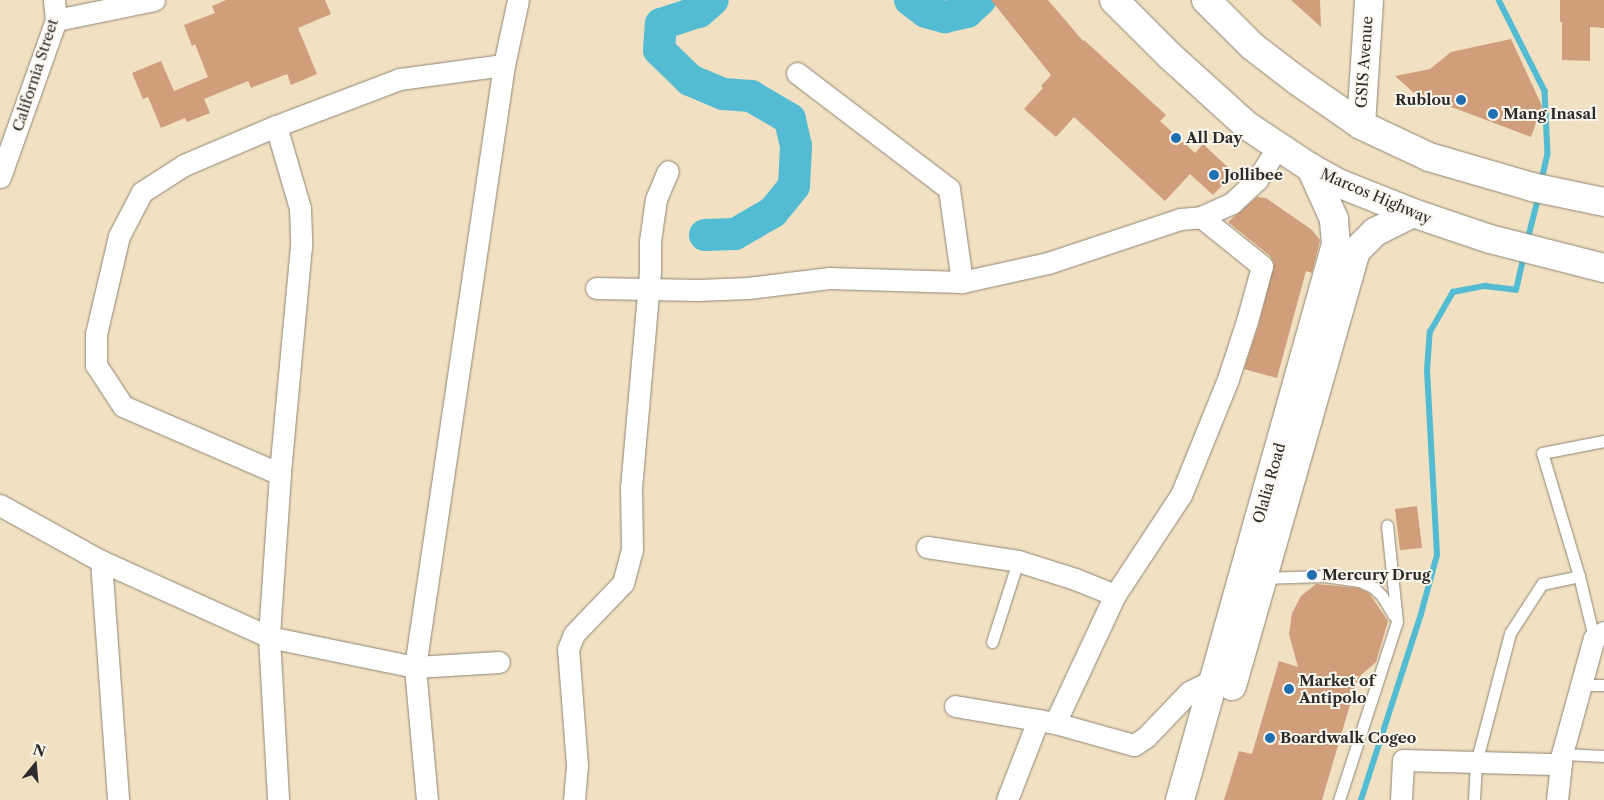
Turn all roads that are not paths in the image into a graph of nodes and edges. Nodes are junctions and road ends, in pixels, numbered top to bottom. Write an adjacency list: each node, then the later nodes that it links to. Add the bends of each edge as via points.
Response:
1 (154, 0): 6 (street)
2 (518, 0): 7 (street)
3 (1114, 0): 11 (main road, Marcos Highway, via 1170,56 1246,125)
4 (1206, 0): 9 (main road, via 1252,46)
5 (1368, 0): 9 (main road, GSIS Avenue)
6 (55, 10): 14 (street, California Street)
7 (504, 65): 10 (street, via 400,79); 37 (street)
8 (797, 73): 19 (street, via 949,189)
9 (1361, 125): 15 (main road, via 1429,157 1532,187)
10 (276, 126): 23 (street, via 300,208 301,246); 23 (street, via 184,165 142,192 120,236 96,334 96,365 123,406)
11 (1277, 148): 12 (main road, Marcos Highway); 17 (street, via 1257,180 1232,203)
12 (1311, 168): 16 (main road, Marcos Highway, via 1338,183); 29 (main road, Olalia Road, via 1334,219 1336,244)
13 (668, 171): 21 (street, via 656,199)
14 (0, 177)
15 (1604, 202)
16 (1413, 213): 18 (main road, Marcos Highway); 29 (main road, Olalia Road, via 1375,232 1356,250)
17 (1201, 217): 19 (street, via 1180,219 1048,263); 31 (street, via 1262,266 1228,379 1181,495)
18 (1604, 268)
19 (962, 282): 21 (street, via 829,278 748,288)
20 (596, 288): 21 (street)
21 (648, 290): 49 (street, via 631,488 632,549 623,583 574,634 568,649 577,765)
22 (1604, 440): 30 (lane, via 1542,453)
23 (280, 474): 34 (street)
24 (0, 504): 28 (street)
25 (1387, 526): 32 (lane)
26 (927, 547): 27 (street)
27 (1018, 561): 31 (street); 35 (lane)
28 (101, 562): 34 (street); 46 (street)
29 (1253, 576): 32 (lane, via 1324,576 1360,581 1382,596); 38 (main road, Olalia Road)
30 (1580, 576): 33 (lane); 45 (lane, via 1542,584 1510,633)
31 (1115, 596): 42 (street)
32 (1397, 622): 53 (lane)
33 (1599, 635): 39 (street)
34 (269, 637): 37 (street); 47 (street)
35 (992, 642)
36 (499, 662): 37 (street)
37 (415, 667): 48 (street)
38 (1223, 682): 42 (street, via 1188,692 1134,745); 51 (main road, Olalia Road); 52 (main road, Olalia Road)
39 (1582, 685): 40 (lane); 44 (street)
40 (1604, 685)
41 (955, 706): 42 (street)
42 (1046, 722): 50 (street)
43 (1604, 756): 44 (lane)
44 (1561, 759): 45 (street); 56 (street)
45 (1476, 763): 54 (street, via 1403,760); 55 (lane)
46 (118, 800)
47 (278, 800)
48 (426, 800)
49 (574, 800)
50 (1007, 800)
51 (1180, 800)
52 (1199, 800)
53 (1339, 800)
54 (1401, 800)
55 (1474, 800)
56 (1557, 800)

